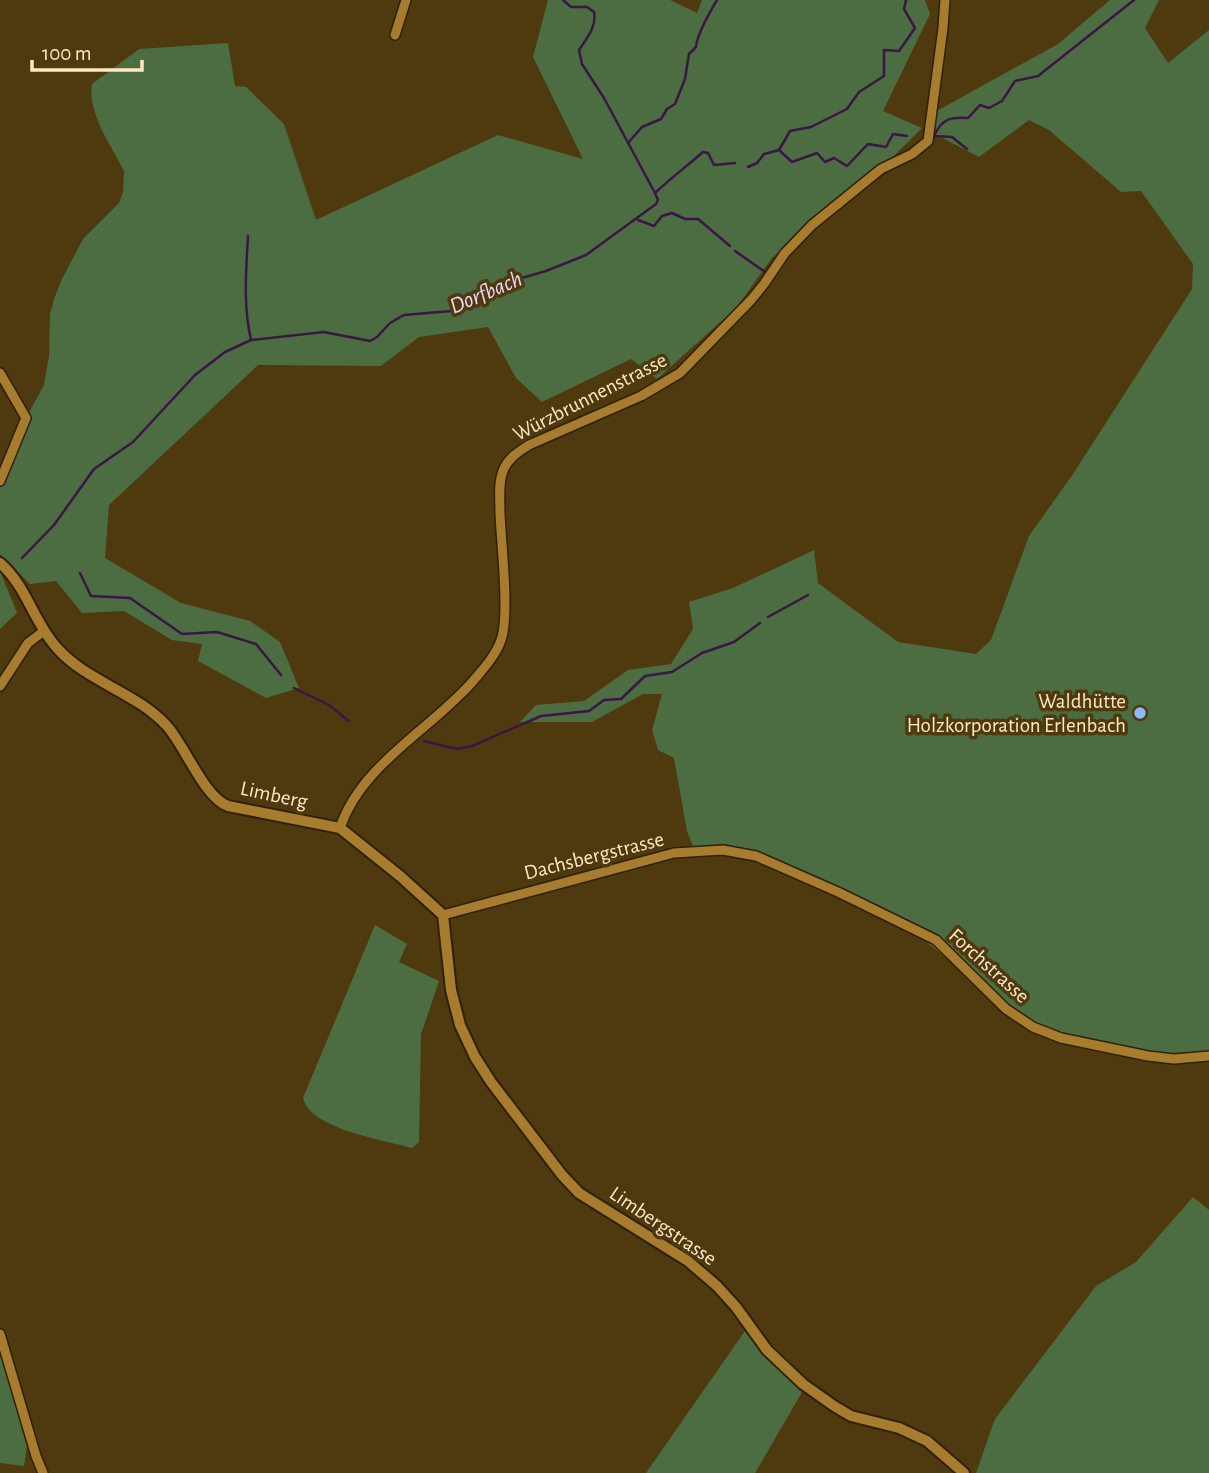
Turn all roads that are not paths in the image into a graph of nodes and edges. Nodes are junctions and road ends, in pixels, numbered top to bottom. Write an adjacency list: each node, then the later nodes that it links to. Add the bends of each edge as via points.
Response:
1 (406, 0): 3 (street)
2 (945, 0): 9 (street, Würzbrunnenstrasse, via 928,141 881,169 812,225 751,300 680,373 641,396 512,455 502,472 500,495 505,621 500,643 460,696 365,784)
3 (395, 35)
4 (0, 373): 5 (street, via 26,418)
5 (0, 481)
6 (0, 563): 7 (street, Limberg)
7 (44, 631): 8 (street, via 28,643); 9 (street, Limberg, via 69,660 167,726 221,803)
8 (0, 686)
9 (340, 828): 11 (street, Limberg)
10 (757, 856): 11 (street, Dachsbergstrasse, via 723,850 674,853); 12 (street, Forchstrasse, via 936,940 1006,1009 1033,1027 1061,1038 1148,1056)
11 (443, 915): 15 (street, Limbergstrasse, via 460,1025 475,1057 579,1194 688,1261 717,1286 767,1350 803,1384 851,1416 899,1428 927,1441)
12 (1209, 1056)
13 (0, 1334): 14 (street)
14 (43, 1473)
15 (964, 1473)

